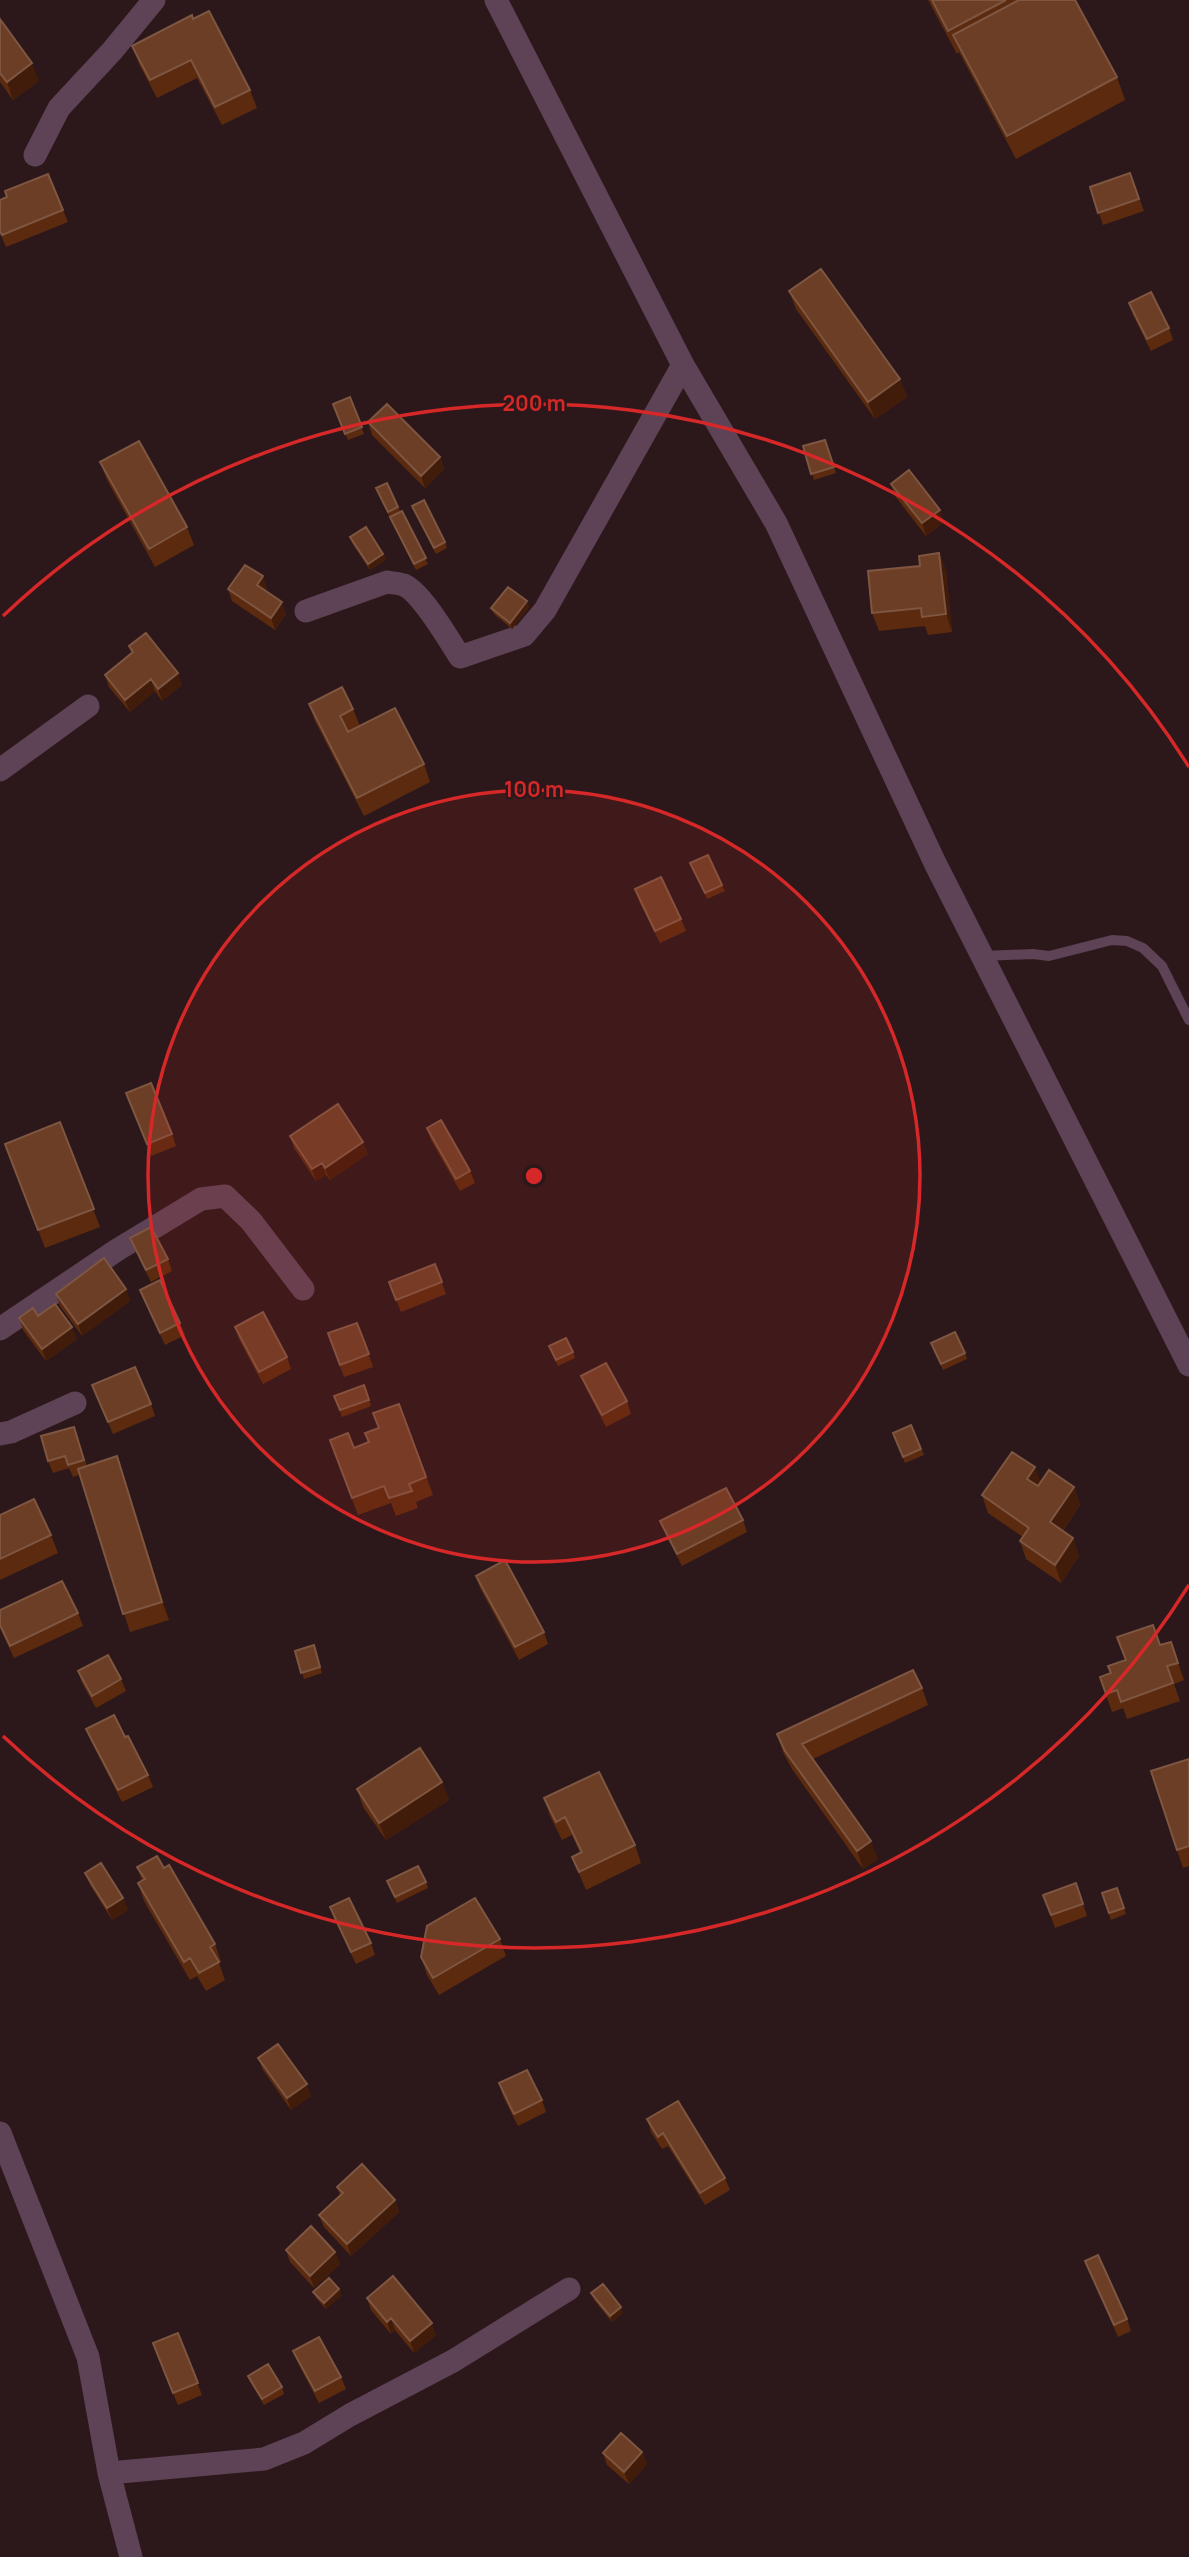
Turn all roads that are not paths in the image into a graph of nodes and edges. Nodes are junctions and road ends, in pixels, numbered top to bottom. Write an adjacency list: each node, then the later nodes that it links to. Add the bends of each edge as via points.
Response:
1 (154, 0): 3 (street, via 59,108)
2 (496, 0): 4 (street)
3 (35, 155)
4 (683, 365): 5 (street, via 545,610 524,635 460,657 435,618 406,586 397,583 387,582); 8 (street, via 776,523 935,863)
5 (306, 611)
6 (88, 706): 7 (street)
7 (0, 770)
8 (984, 956): 9 (lane, via 1049,956 1112,940 1127,942 1143,948 1162,966); 12 (street)
9 (1189, 1020)
10 (303, 1289): 11 (street, via 251,1221 225,1196 201,1199)
11 (0, 1329)
12 (1189, 1365)
13 (75, 1403): 14 (street)
14 (0, 1434)
15 (0, 2133): 17 (street, via 88,2357)
16 (569, 2289): 17 (street, via 453,2361 264,2459)
17 (109, 2473): 18 (street)
18 (131, 2557)

